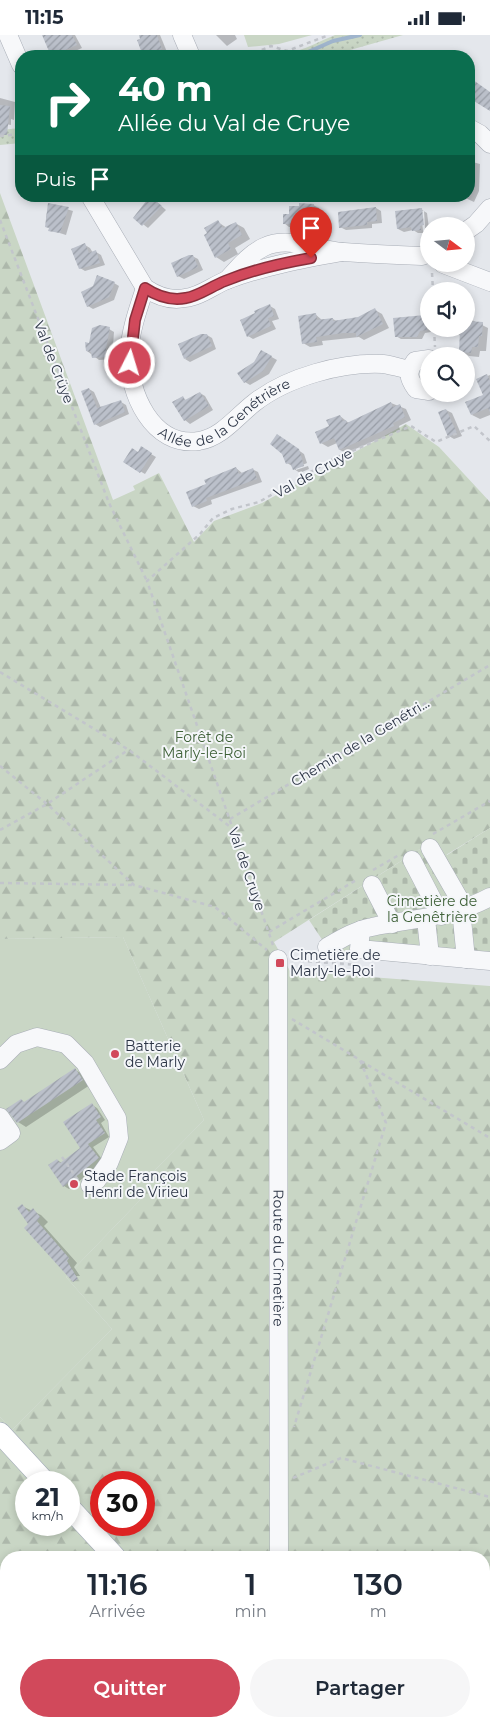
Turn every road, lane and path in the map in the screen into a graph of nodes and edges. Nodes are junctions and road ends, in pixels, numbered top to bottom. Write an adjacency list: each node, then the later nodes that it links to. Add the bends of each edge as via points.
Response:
1 (8, 35): 8 (street)
2 (182, 35): 4 (street)
3 (328, 35): 7 (path)
4 (188, 50)
5 (262, 50): 6 (path, via 272,46)
6 (284, 50)
7 (290, 50)
8 (15, 51)
9 (475, 131): 12 (street)
10 (15, 135): 11 (path)
11 (0, 136)
12 (490, 144)
13 (94, 202): 20 (street)
14 (490, 208): 16 (street)
15 (0, 220): 25 (path, Val de Crüye)
16 (475, 225)
17 (420, 257): 20 (street, via 342,252 280,263 226,281 186,299 155,295)
18 (466, 273): 19 (street)
19 (490, 282)
20 (145, 288): 22 (street, Allée de la Genétrière, via 129,353 130,374 134,393 152,423 172,437 197,441 210,438 255,401 292,381 333,368 384,364)
21 (420, 360): 22 (street, via 415,361)
22 (409, 370): 23 (street, via 409,380)
23 (420, 390)
24 (490, 441): 26 (path, Val de Cruye, via 474,426 436,442 410,425 333,459 259,503 232,509 213,518)
25 (109, 503): 26 (path, Val de Cruye)
26 (147, 581): 33 (path, Val de Cruye)
27 (490, 665): 33 (path, Chemin de la Genétri...)
28 (0, 672): 29 (path)
29 (129, 750): 32 (path); 34 (path)
30 (0, 766): 32 (path)
31 (490, 801): 36 (path)
32 (47, 804): 35 (path); 40 (path)
33 (230, 819): 34 (path, Val de Cruye)
34 (233, 829): 46 (path, Val de Cruye)
35 (0, 830)
36 (430, 842): 42 (street)
37 (408, 856): 38 (path); 43 (street)
38 (369, 878): 44 (street); 46 (path)
39 (0, 883): 40 (path)
40 (134, 885): 49 (path, via 214,907)
41 (490, 897): 42 (street)
42 (463, 909): 43 (street); 50 (street)
43 (434, 917): 44 (street); 48 (street)
44 (392, 924): 45 (street)
45 (361, 930): 47 (street); 48 (street, via 359,949)
46 (269, 932): 49 (path, Val de Cruye)
47 (327, 947)
48 (430, 956): 50 (street)
49 (278, 959): 52 (street, Route du Cimetière)
50 (466, 959): 51 (street)
51 (490, 961)
52 (277, 1009): 54 (path); 63 (street, Route du Cimetière)
53 (0, 1060): 59 (street, via 16,1043 37,1037 66,1044 85,1063 117,1118 119,1137 110,1163)
54 (360, 1060): 56 (path); 60 (path, via 386,1123)
55 (0, 1117): 57 (street, via 11,1133)
56 (490, 1138)
57 (0, 1141)
58 (62, 1157): 59 (path, via 76,1179)
59 (90, 1185)
60 (294, 1428)
61 (0, 1433): 62 (main road)
62 (35, 1471)
63 (278, 1484): 64 (path, via 342,1458); 67 (street, Route du Cimetière)
64 (490, 1497)
65 (80, 1519): 66 (main road)
66 (109, 1551)
67 (279, 1551)

